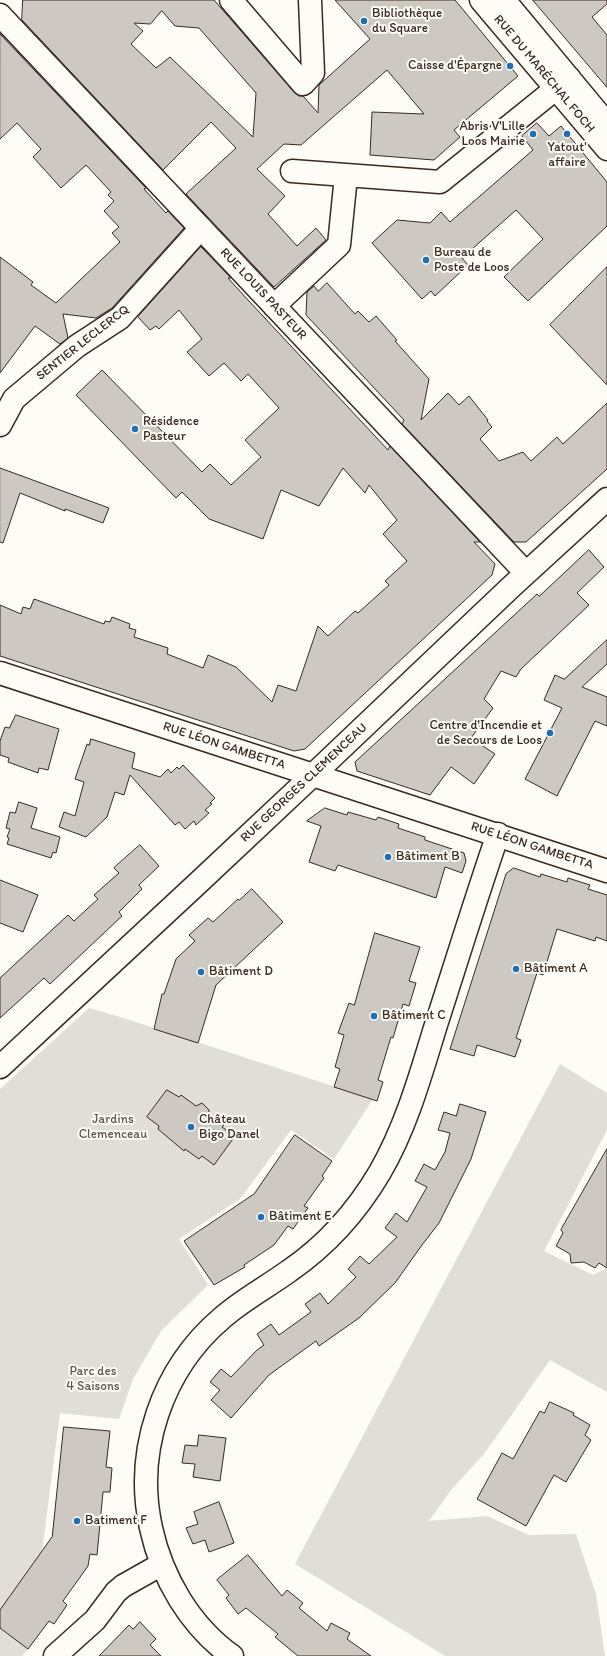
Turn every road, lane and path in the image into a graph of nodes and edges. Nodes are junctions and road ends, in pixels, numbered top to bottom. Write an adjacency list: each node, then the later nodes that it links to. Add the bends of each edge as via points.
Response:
1 (231, 0): 2 (street, via 303,84 313,73)
2 (310, 0)
3 (481, 0): 6 (street, RUE DU MARÉCHAL FOCH)
4 (504, 0): 6 (street, RUE DU MARÉCHAL FOCH)
5 (0, 15): 11 (street, RUE LOUIS PASTEUR)
6 (563, 83): 7 (street, RUE DU MARÉCHAL FOCH); 8 (street, RUE DU MARÉCHAL FOCH); 10 (street, via 440,182)
7 (607, 124)
8 (607, 149)
9 (292, 171): 10 (street)
10 (346, 176): 12 (street, via 339,245)
11 (201, 228): 12 (street, RUE LOUIS PASTEUR); 13 (street, SENTIER LECLERCQ, via 126,312 77,346 19,394 9,405)
12 (274, 306): 15 (street, RUE LOUIS PASTEUR)
13 (0, 425)
14 (607, 499): 15 (street, RUE GEORGES CLEMENCEAU)
15 (526, 573): 17 (street, RUE GEORGES CLEMENCEAU)
16 (0, 674): 17 (street, RUE LÉON GAMBETTA)
17 (313, 775): 18 (street, RUE LÉON GAMBETTA); 20 (street, RUE GEORGES CLEMENCEAU)
18 (498, 834): 19 (street, RUE LÉON GAMBETTA); 21 (street, via 411,1105 380,1172 356,1208 323,1244 291,1270 234,1308 209,1330 186,1356 167,1388 150,1442 146,1494 152,1531)
19 (607, 871)
20 (0, 1067)
21 (162, 1564): 22 (street, via 116,1592 95,1620); 23 (street, via 193,1618 214,1642)
22 (55, 1656)
23 (232, 1656)

